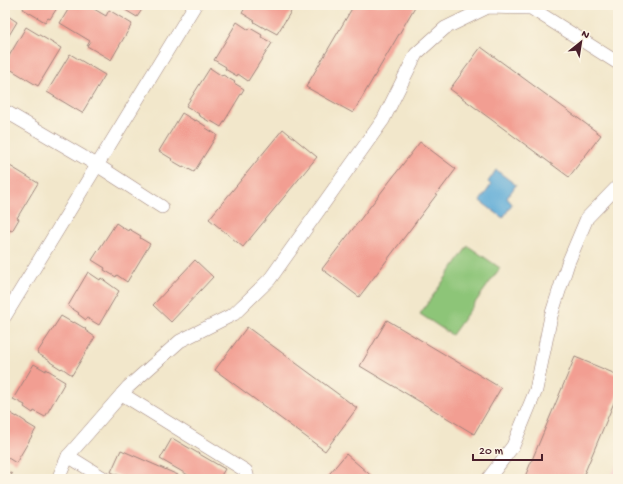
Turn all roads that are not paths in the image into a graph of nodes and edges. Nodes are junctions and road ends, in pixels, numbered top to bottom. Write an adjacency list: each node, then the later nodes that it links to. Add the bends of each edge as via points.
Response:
1 (194, 5): 4 (lane)
2 (618, 63): 8 (lane, via 531,8 488,7 445,28 416,54 383,120 270,279 234,314 180,341)
3 (5, 111): 4 (lane)
4 (97, 165): 6 (lane); 7 (lane)
5 (618, 186): 13 (lane, via 587,218 568,263 551,316 536,390 513,446)
6 (162, 207)
7 (5, 316)
8 (122, 394): 9 (lane); 12 (lane, via 246,470)
9 (68, 456): 10 (lane); 11 (lane)
10 (58, 479)
11 (105, 479)
12 (248, 479)
13 (488, 479)

